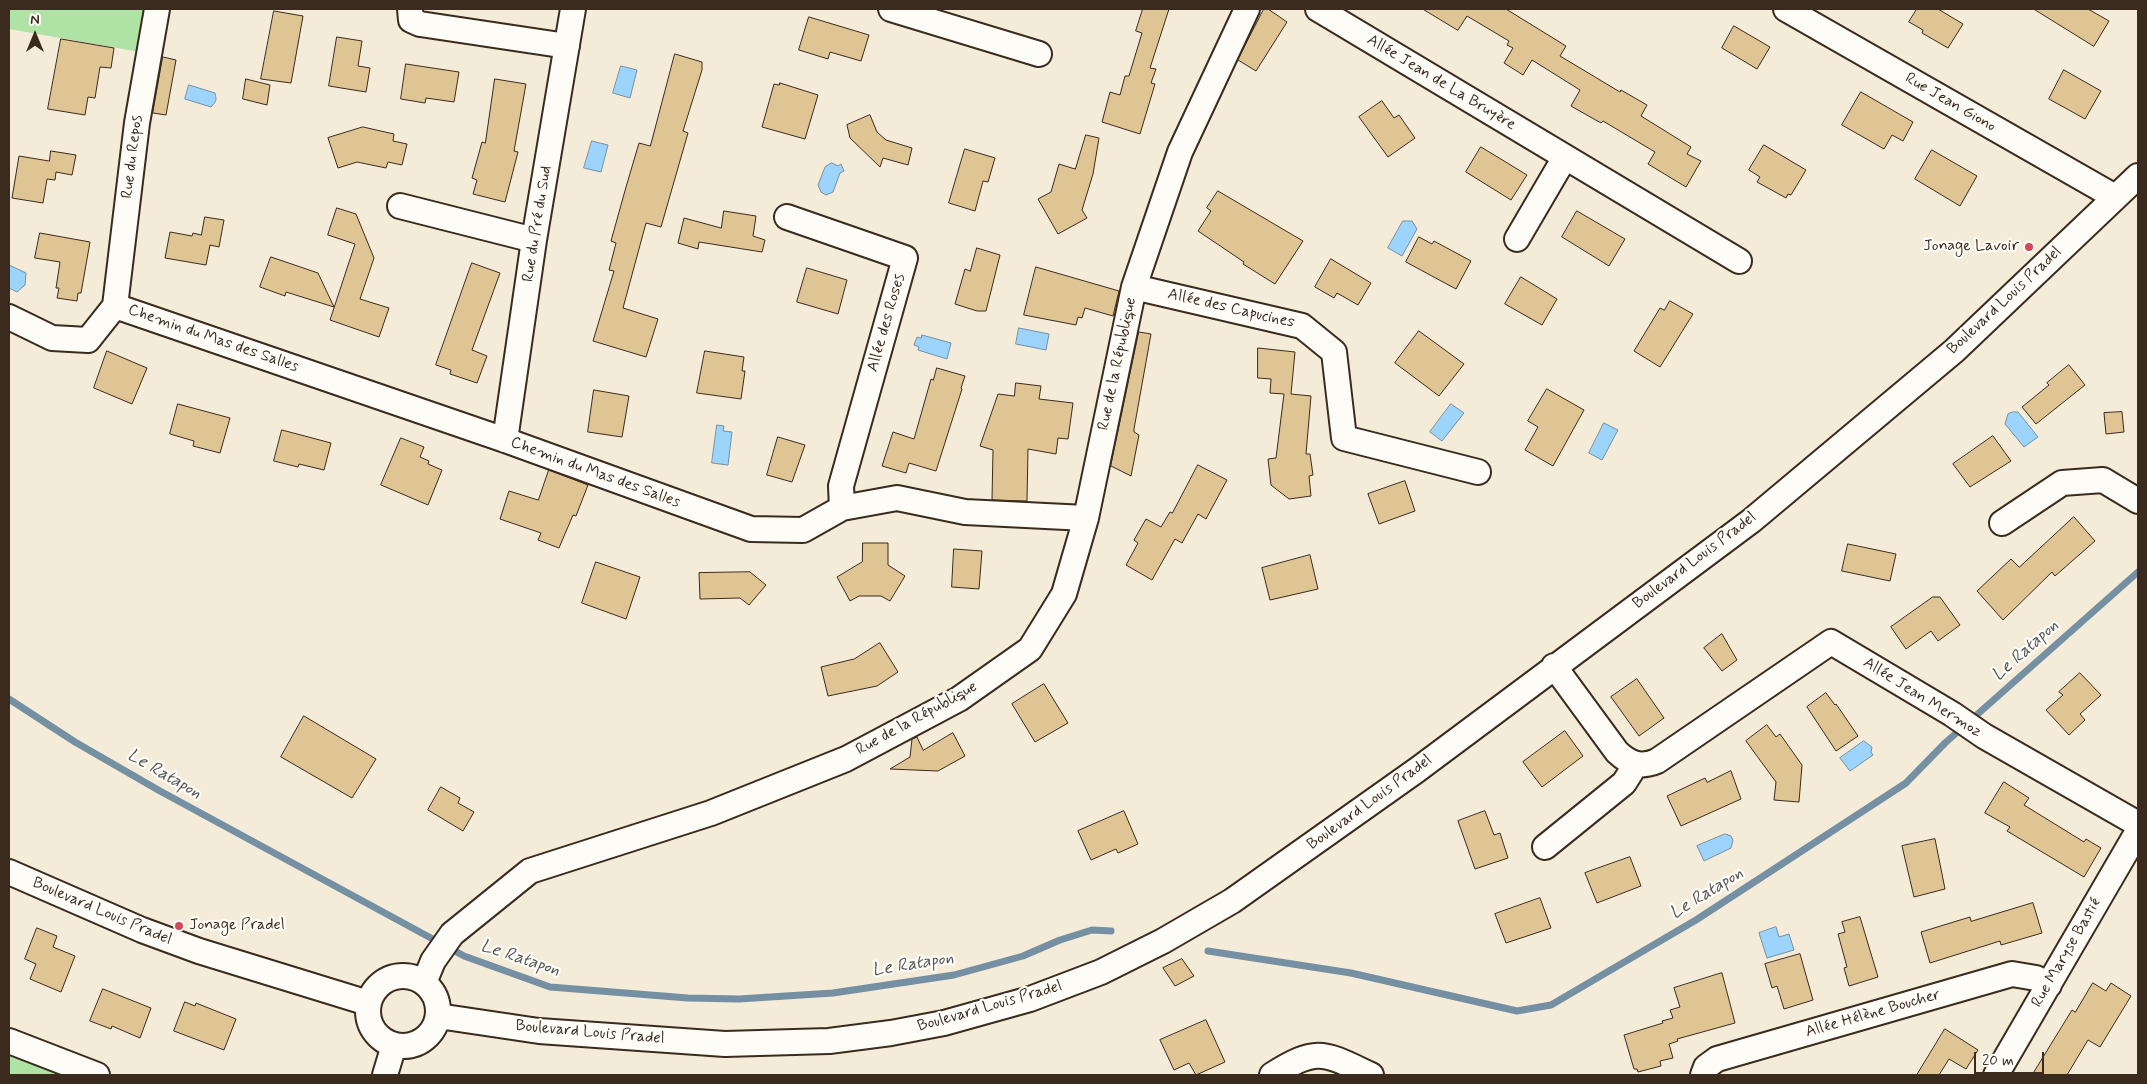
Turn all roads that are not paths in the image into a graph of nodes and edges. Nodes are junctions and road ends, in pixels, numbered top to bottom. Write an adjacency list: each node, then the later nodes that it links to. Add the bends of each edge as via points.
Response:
1 (157, 9): 19 (street, Rue du Repos, via 137,123)
2 (410, 9): 8 (street, via 411,20 420,24)
3 (573, 9): 8 (street, Rue du Pré du Sud)
4 (891, 9): 9 (street)
5 (1248, 9): 18 (street, Rue de la République, via 1180,152)
6 (1318, 9): 10 (street, Allée Jean de La Bruyère)
7 (1786, 9): 12 (street, Rue Jean Giono)
8 (566, 46): 16 (street, Rue du Pré du Sud)
9 (1039, 54)
10 (1565, 157): 15 (street); 17 (street, Allée Jean de La Bruyère)
11 (2138, 176): 12 (street, Boulevard Louis Pradel)
12 (2115, 197): 27 (street, Boulevard Louis Pradel, via 1954,351 1751,521)
13 (400, 206): 16 (street)
14 (787, 217): 24 (street, Allée des Roses, via 905,258 841,486)
15 (1517, 239)
16 (534, 240): 21 (street, Rue du Pré du Sud)
17 (1738, 261)
18 (1134, 287): 22 (street, Allée des Capucines, via 1302,326 1334,352 1344,438); 25 (street, Rue de la République)
19 (115, 306): 20 (street, via 88,340 52,338); 21 (street, Chemin du Mas des Salles)
20 (9, 316)
21 (505, 440): 24 (street, Chemin du Mas des Salles, via 751,529 803,530)
22 (1478, 472)
23 (2138, 500): 26 (street, via 2103,480 2062,483)
24 (842, 508): 25 (street, Chemin du Mas des Salles, via 897,498 965,512)
25 (1086, 518): 33 (street, Rue de la République, via 1064,594 1030,649 959,700 846,759 711,813 530,871 452,934 433,961)
26 (2002, 523)
27 (1554, 666): 28 (street, via 1617,752); 36 (street, Boulevard Louis Pradel, via 1417,770 1232,901 1102,972 1030,999 944,1023 890,1033 828,1041 725,1044 539,1031)
28 (1633, 763): 29 (street, Allée Jean Mermoz, via 1647,765 1657,761 1831,642 1984,736); 31 (street, via 1624,783)
29 (2138, 824)
30 (2138, 831): 34 (street, Rue Maryse Bastié)
31 (1544, 847)
32 (9, 872): 35 (street, Boulevard Louis Pradel, via 174,942)
33 (424, 983): 35 (street, via 402,976 391,978 380,984); 36 (street, via 432,992)
34 (2049, 985): 43 (street, Allée Hélène Boucher, via 2036,978 2012,974 1717,1059 1706,1067); 44 (street, Rue Maryse Bastié)
35 (368, 1003): 38 (street, via 368,1015 377,1036)
36 (438, 1016): 38 (street, via 429,1035 420,1042 409,1046)
37 (9, 1040): 39 (street)
38 (394, 1045): 40 (street)
39 (98, 1075)
40 (385, 1075)
41 (1272, 1075): 42 (street, via 1297,1060 1316,1055 1340,1060)
42 (1371, 1075)
43 (1703, 1075)
44 (1996, 1075)

